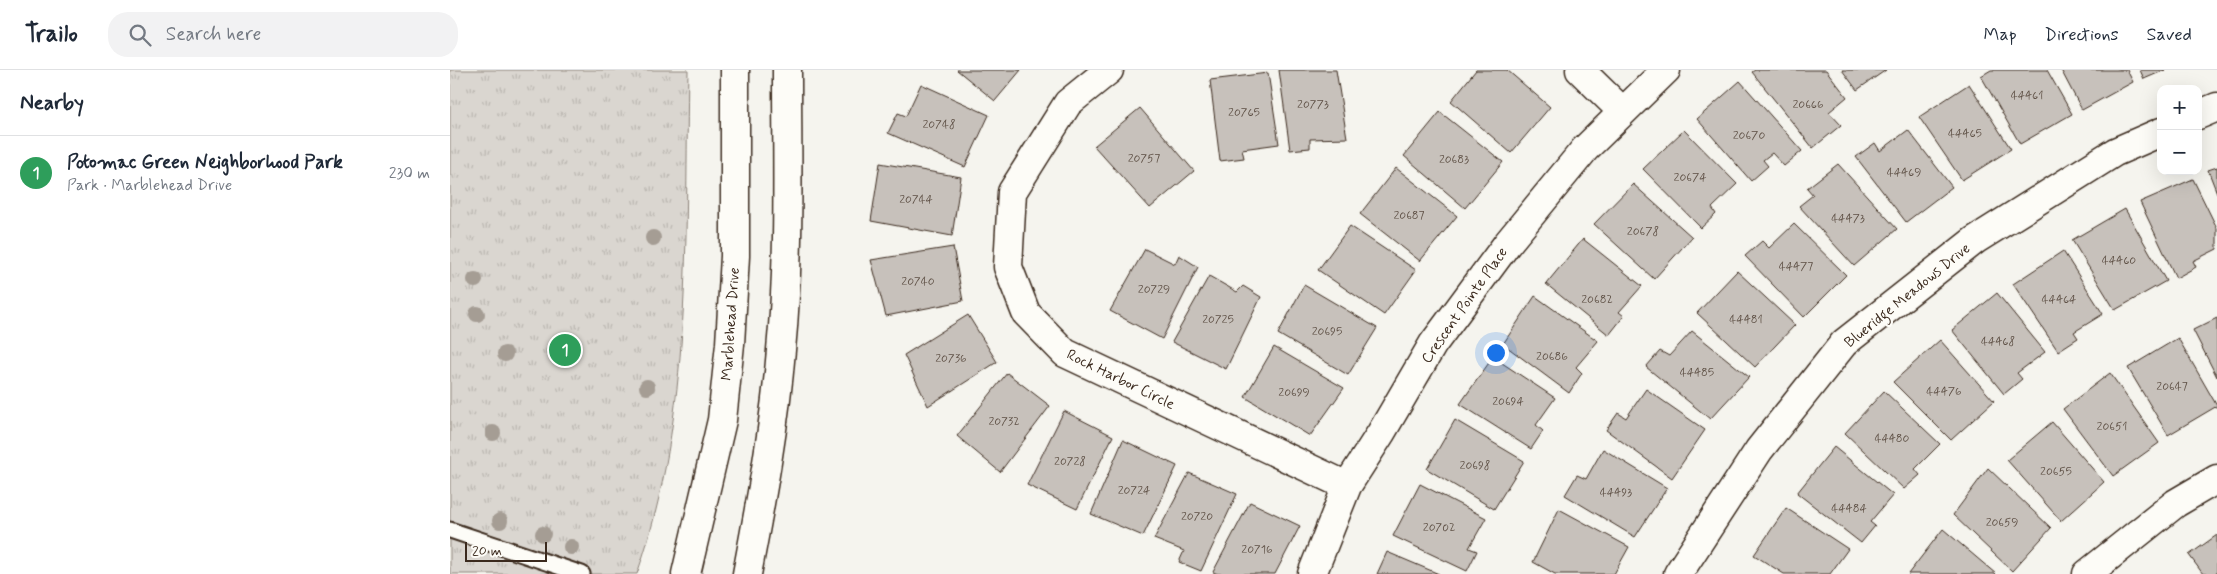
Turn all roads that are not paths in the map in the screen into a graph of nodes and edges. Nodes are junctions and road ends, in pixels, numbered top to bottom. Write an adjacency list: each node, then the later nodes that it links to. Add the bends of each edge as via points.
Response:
1 (735, 70): 14 (street, Marblehead Drive, via 735,256 730,344 722,420)
2 (787, 70): 15 (street, via 782,348 773,427)
3 (1109, 70): 11 (street, Rock Harbor Circle, via 1068,103 1012,192 1008,267 1026,313 1065,353)
4 (1580, 70): 7 (street)
5 (1666, 70): 7 (street, Crescent Pointe Place)
6 (2217, 107): 8 (street)
7 (1622, 111): 11 (street, Crescent Pointe Place, via 1585,149 1507,244 1433,344)
8 (2202, 113)
9 (2157, 134): 17 (street, Blueridge Meadows Drive, via 2115,152 1975,240 1844,343 1759,450)
10 (2217, 479): 18 (street, via 2176,504)
11 (1347, 486): 16 (street, Crescent Pointe Place)
12 (450, 530): 13 (lane)
13 (582, 574)
14 (686, 574)
15 (747, 574)
16 (1312, 574)
17 (1678, 574)
18 (2087, 574)

